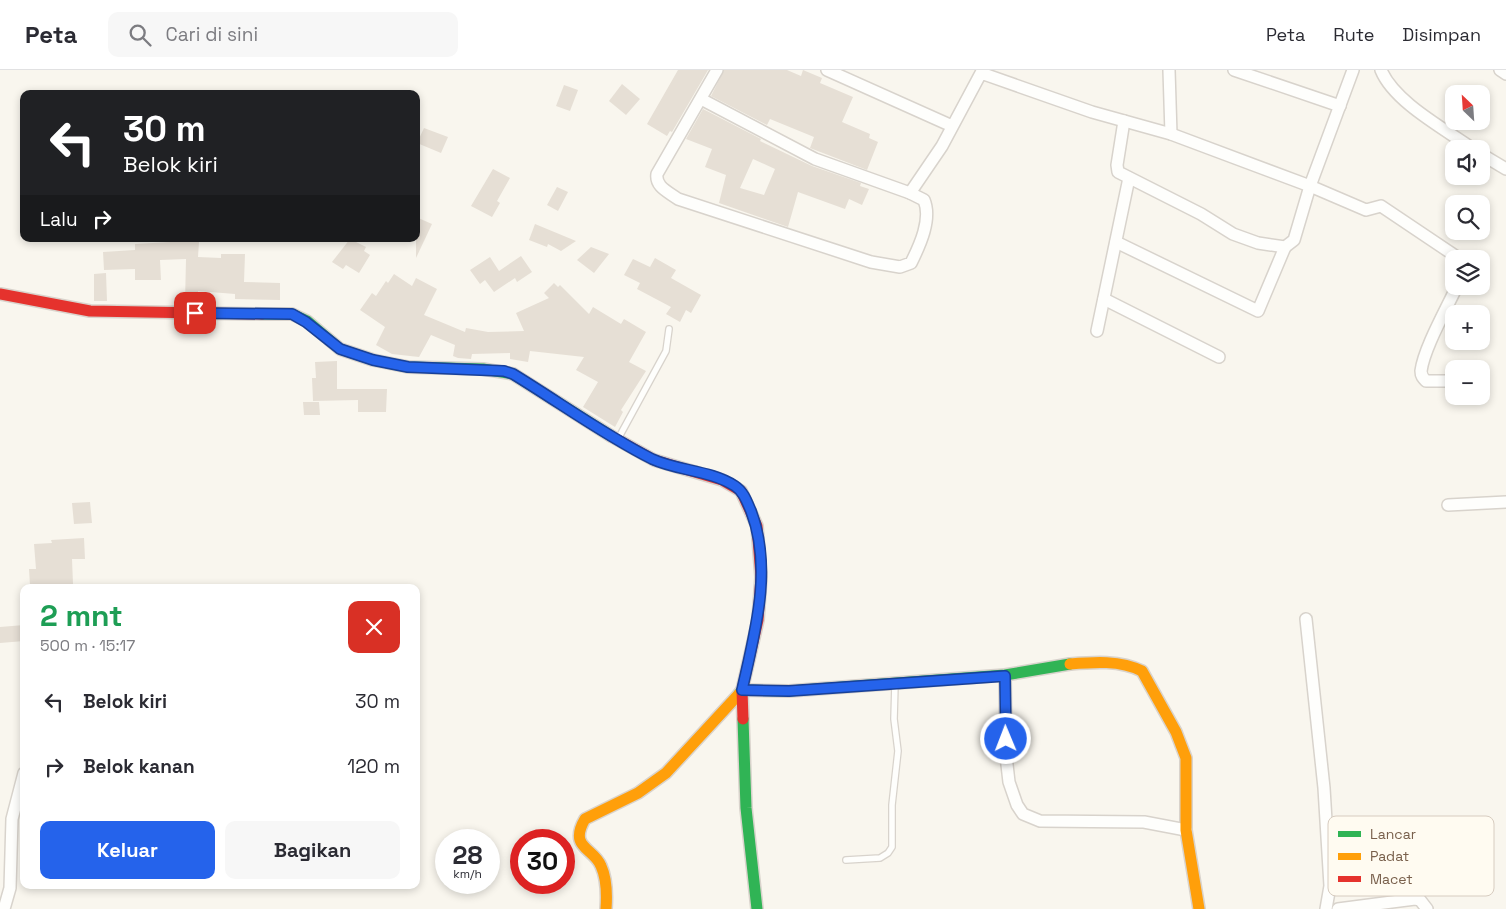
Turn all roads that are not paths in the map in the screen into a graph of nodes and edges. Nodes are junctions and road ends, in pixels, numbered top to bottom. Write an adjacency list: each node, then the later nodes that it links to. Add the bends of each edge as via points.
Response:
1 (717, 70): 10 (street)
2 (827, 70): 13 (street)
3 (1169, 70): 14 (street)
4 (1234, 70): 11 (street)
5 (1353, 70): 11 (street)
6 (1381, 70): 15 (street, via 1397,93)
7 (1500, 70): 9 (street)
8 (982, 72): 12 (street); 13 (street)
9 (1506, 74)
10 (701, 99): 20 (street, via 815,159); 20 (street, via 657,174 657,182 678,199 871,262 900,267 912,263 926,222 924,200)
11 (1340, 106): 19 (street)
12 (1124, 121): 14 (street); 18 (street, via 1117,165 1118,172)
13 (952, 126): 20 (street)
14 (1171, 134): 19 (street)
15 (1461, 140)
16 (1490, 159): 17 (street)
17 (1506, 169)
18 (1129, 178): 21 (street); 22 (street, via 1233,234 1258,243)
19 (1310, 186): 22 (street, via 1294,240); 23 (street, via 1366,210 1381,206)
20 (910, 193)
21 (1116, 242): 22 (street, via 1258,311); 26 (street)
22 (1285, 247)
23 (1447, 250)
24 (0, 294): 31 (street, via 90,312 292,314 340,349 373,360 408,367 483,369 513,374)
25 (1453, 295): 30 (street, via 1421,371 1426,381)
26 (1104, 299): 28 (street); 29 (street)
27 (669, 328): 31 (lane, via 666,351)
28 (1097, 331)
29 (1218, 357)
30 (1445, 381)
31 (618, 440): 37 (street, via 654,460 733,485 746,499 757,526 762,577 758,620)
32 (1506, 502): 33 (street)
33 (1448, 505)
34 (1306, 619): 42 (street)
35 (1005, 676): 36 (street); 41 (street, via 1006,756 1010,782 1023,814 1040,821 1144,822); 41 (street, via 1030,668 1069,664 1116,664 1139,668 1176,732 1186,758)
36 (895, 682): 37 (street, via 789,691); 43 (lane, via 894,719 898,750 892,805 892,847 880,858)
37 (742, 690): 46 (street, via 656,782 585,819 580,825 581,846 601,864 607,894); 47 (street, via 746,808)
38 (20, 788): 40 (street)
39 (0, 816): 40 (street)
40 (12, 819): 45 (street, via 10,888)
41 (1186, 830): 48 (street)
42 (1328, 853)
43 (846, 860)
44 (1328, 896): 49 (street)
45 (4, 909)
46 (606, 909)
47 (757, 909)
48 (1199, 909)
49 (1326, 909)
50 (1338, 909): 51 (street, via 1414,899 1420,900)
51 (1427, 909)

